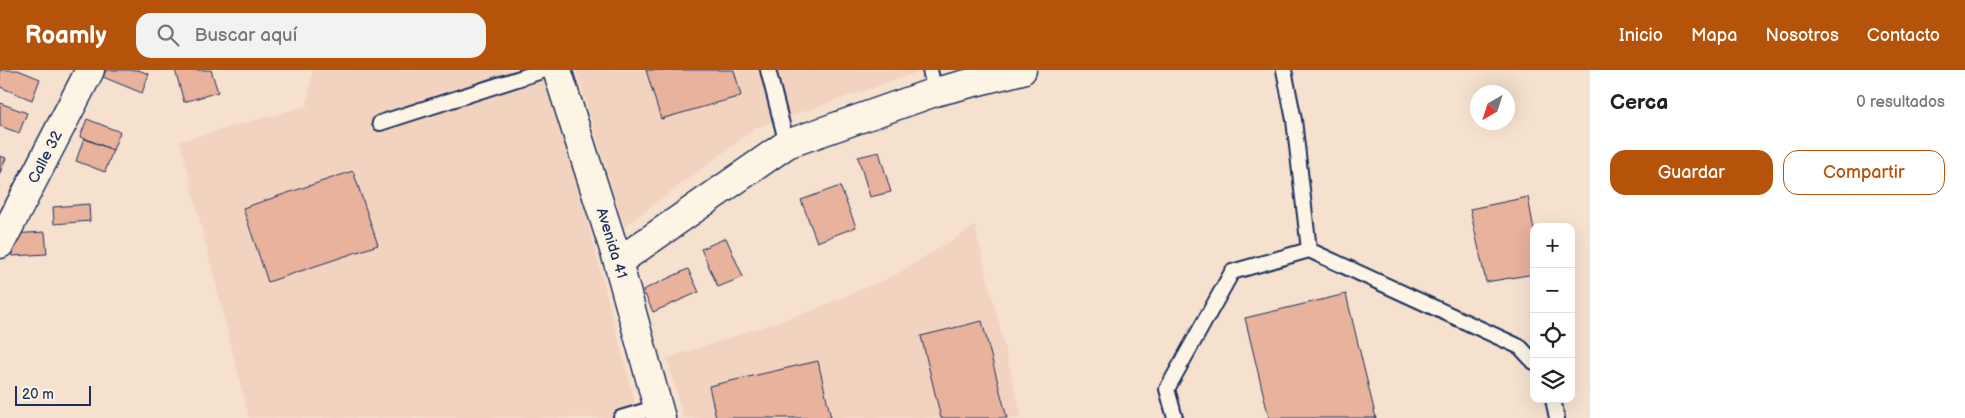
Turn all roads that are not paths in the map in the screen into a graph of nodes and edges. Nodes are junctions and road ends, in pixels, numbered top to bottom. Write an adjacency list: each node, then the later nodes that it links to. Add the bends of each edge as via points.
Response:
1 (90, 70): 10 (street, Calle 32)
2 (545, 70): 8 (lane)
3 (557, 70): 12 (street, Avenida 41)
4 (768, 70): 9 (lane)
5 (1022, 70): 7 (street)
6 (1284, 70): 11 (lane, via 1294,120)
7 (932, 81): 9 (street)
8 (380, 123)
9 (787, 144): 12 (street)
10 (0, 244)
11 (1309, 250): 13 (lane, via 1520,347); 17 (lane, via 1232,272 1167,388)
12 (618, 262): 15 (street, Avenida 41)
13 (1530, 358)
14 (1554, 403): 18 (lane)
15 (659, 412): 16 (lane)
16 (621, 418)
17 (1175, 418)
18 (1557, 418)

